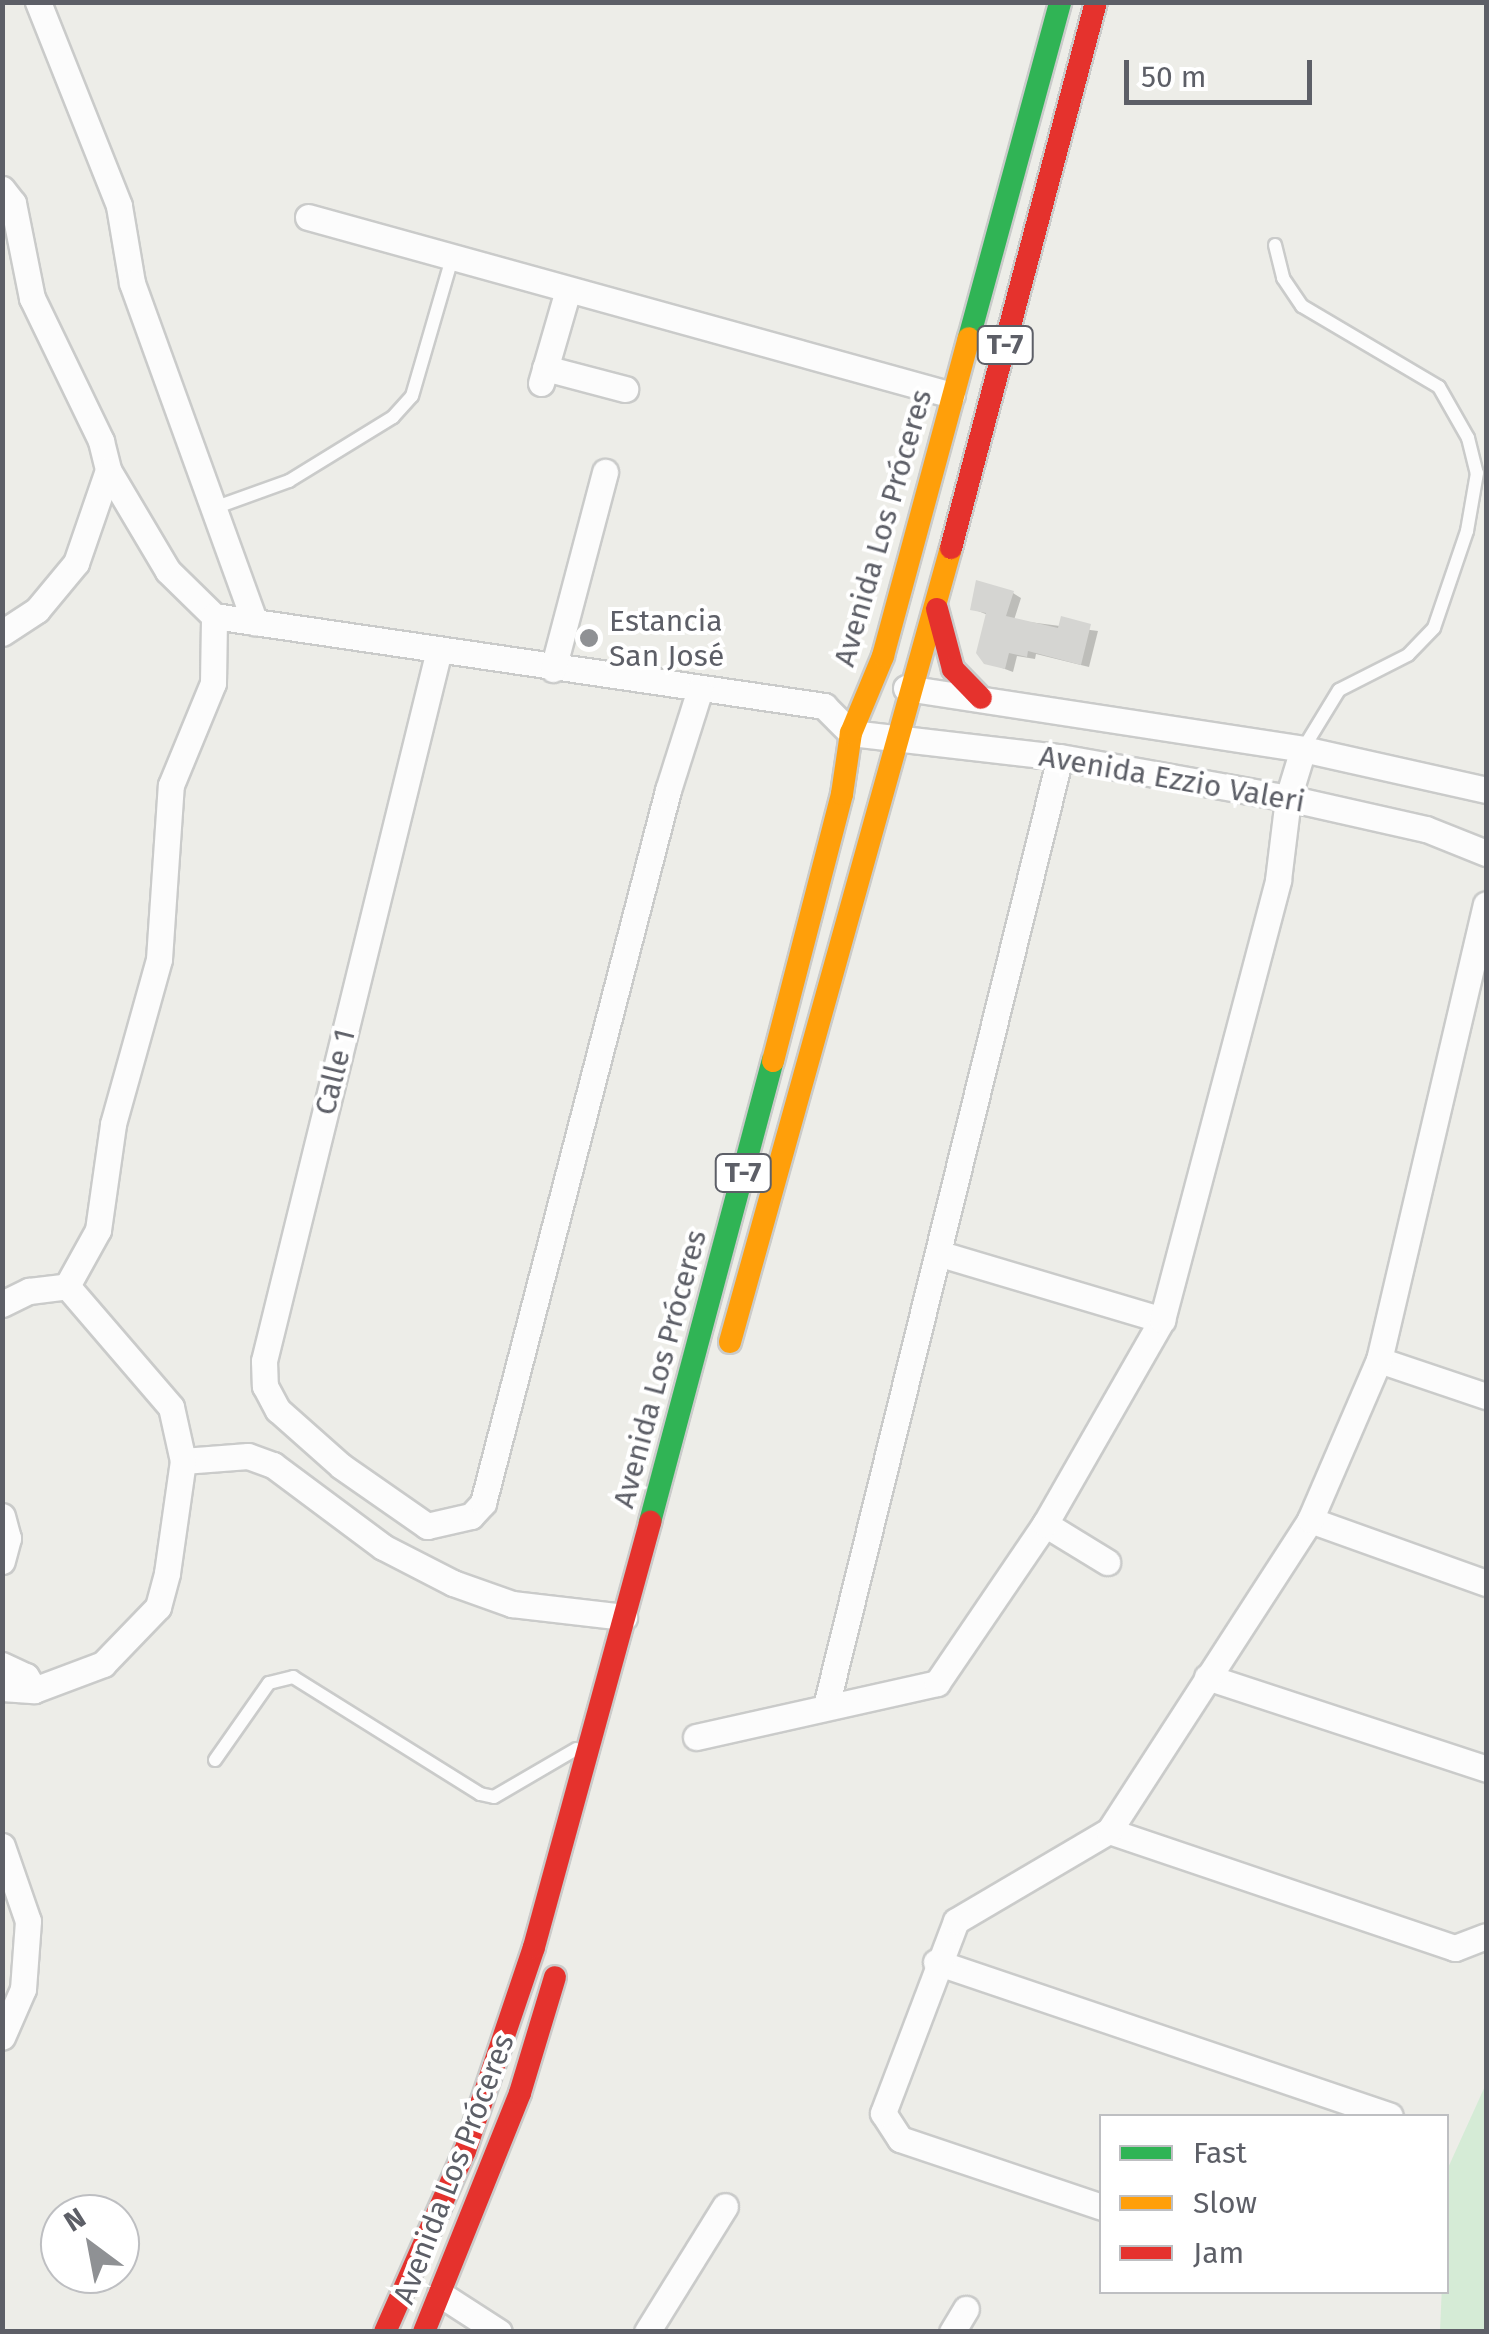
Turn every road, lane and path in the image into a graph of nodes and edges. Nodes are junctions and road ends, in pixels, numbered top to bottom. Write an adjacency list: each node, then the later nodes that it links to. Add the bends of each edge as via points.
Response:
1 (38, 2): 13 (street, via 119,206 132,282)
2 (1060, 2): 10 (highway, Avenida Los Próceres / T-7)
3 (1096, 2): 14 (highway, Avenida Los Próceres / T-7)
4 (2, 189): 11 (street, via 13,203 32,298 101,441)
5 (308, 217): 7 (street)
6 (1275, 245): 27 (lane, via 1283,278 1302,306 1440,387 1468,438 1477,473 1457,566 1434,628 1408,656 1338,690)
7 (452, 258): 8 (street); 13 (lane, via 412,396 393,417 290,481)
8 (568, 290): 9 (street, via 543,376); 10 (street)
9 (625, 389)
10 (952, 396): 20 (highway, Avenida Los Próceres / T-7)
11 (108, 470): 15 (street, via 161,561); 17 (street, via 76,563 37,610)
12 (606, 472): 19 (street)
13 (214, 508): 16 (street)
14 (936, 601): 21 (highway, Avenida Los Próceres / T-7); 23 (highway, via 946,655)
15 (214, 616): 16 (street); 34 (street, via 213,683 171,785 159,959 113,1124 98,1230)
16 (255, 622): 18 (street)
17 (2, 633)
18 (440, 650): 19 (street); 22 (street, Calle 1, via 264,1362 265,1386 278,1410 341,1466 427,1526 470,1516 483,1503 668,790)
19 (553, 670): 22 (street)
20 (872, 685): 21 (street, Avenida Ezzio Valeri); 24 (street); 25 (highway, Avenida Los Próceres / T-7)
21 (914, 688): 23 (street, Avenida Ezzio Valeri); 26 (highway, Avenida Los Próceres / T-7)
22 (700, 690): 24 (street)
23 (980, 698): 27 (street, Avenida Ezzio Valeri)
24 (824, 706): 25 (street)
25 (851, 733): 26 (street, Avenida Ezzio Valeri); 47 (highway, Avenida Los Próceres / T-7, via 842,794)
26 (896, 738): 28 (street, Avenida Ezzio Valeri); 38 (highway, Avenida Los Próceres / T-7)
27 (1302, 749): 29 (street, Avenida Ezzio Valeri); 30 (street)
28 (1060, 757): 30 (street, Avenida Ezzio Valeri); 33 (street)
29 (1486, 790)
30 (1288, 798): 31 (street, Avenida Ezzio Valeri, via 1426,830); 36 (street, via 1278,880)
31 (1486, 853)
32 (1486, 904): 37 (street)
33 (941, 1254): 36 (street); 52 (street)
34 (66, 1286): 35 (street, via 29,1291); 40 (street, via 171,1407)
35 (2, 1304)
36 (1162, 1320): 43 (street)
37 (1379, 1360): 39 (street); 42 (street)
38 (725, 1362)
39 (1486, 1396)
40 (182, 1461): 47 (street, via 248,1456 273,1465 382,1547 453,1583 512,1604); 51 (street, via 158,1607 103,1664)
41 (2, 1516): 44 (street, via 8,1538)
42 (1310, 1520): 46 (street); 49 (street)
43 (1045, 1524): 45 (street); 52 (street, via 937,1684)
44 (2, 1561)
45 (1107, 1562)
46 (1486, 1584)
47 (624, 1617): 54 (highway, Avenida Los Próceres / T-7)
48 (2, 1665): 51 (street, via 26,1676)
49 (1207, 1677): 56 (street); 57 (street)
50 (2, 1688): 51 (street)
51 (34, 1690)
52 (826, 1706): 53 (street)
53 (696, 1737)
54 (588, 1750): 55 (lane, via 560,1753 494,1797 480,1794 292,1677 269,1683); 68 (highway, Avenida Los Próceres / T-7, via 534,1946 465,2151)
55 (215, 1760)
56 (1486, 1769)
57 (1109, 1831): 59 (street, via 1456,1948); 61 (street, via 956,1921)
58 (2, 1846): 62 (street, via 28,1921 23,1989)
59 (1486, 1936)
60 (563, 1950): 66 (highway, Avenida Los Próceres, via 520,2093)
61 (936, 1962): 63 (street); 65 (street, via 883,2113 888,2128 900,2139)
62 (2, 2036)
63 (1384, 2114)
64 (725, 2206): 71 (street)
65 (1099, 2206)
66 (440, 2294): 69 (highway, Avenida Los Próceres); 70 (street)
67 (966, 2309): 72 (street)
68 (385, 2332)
69 (424, 2332)
70 (500, 2332)
71 (646, 2332)
72 (952, 2332)

